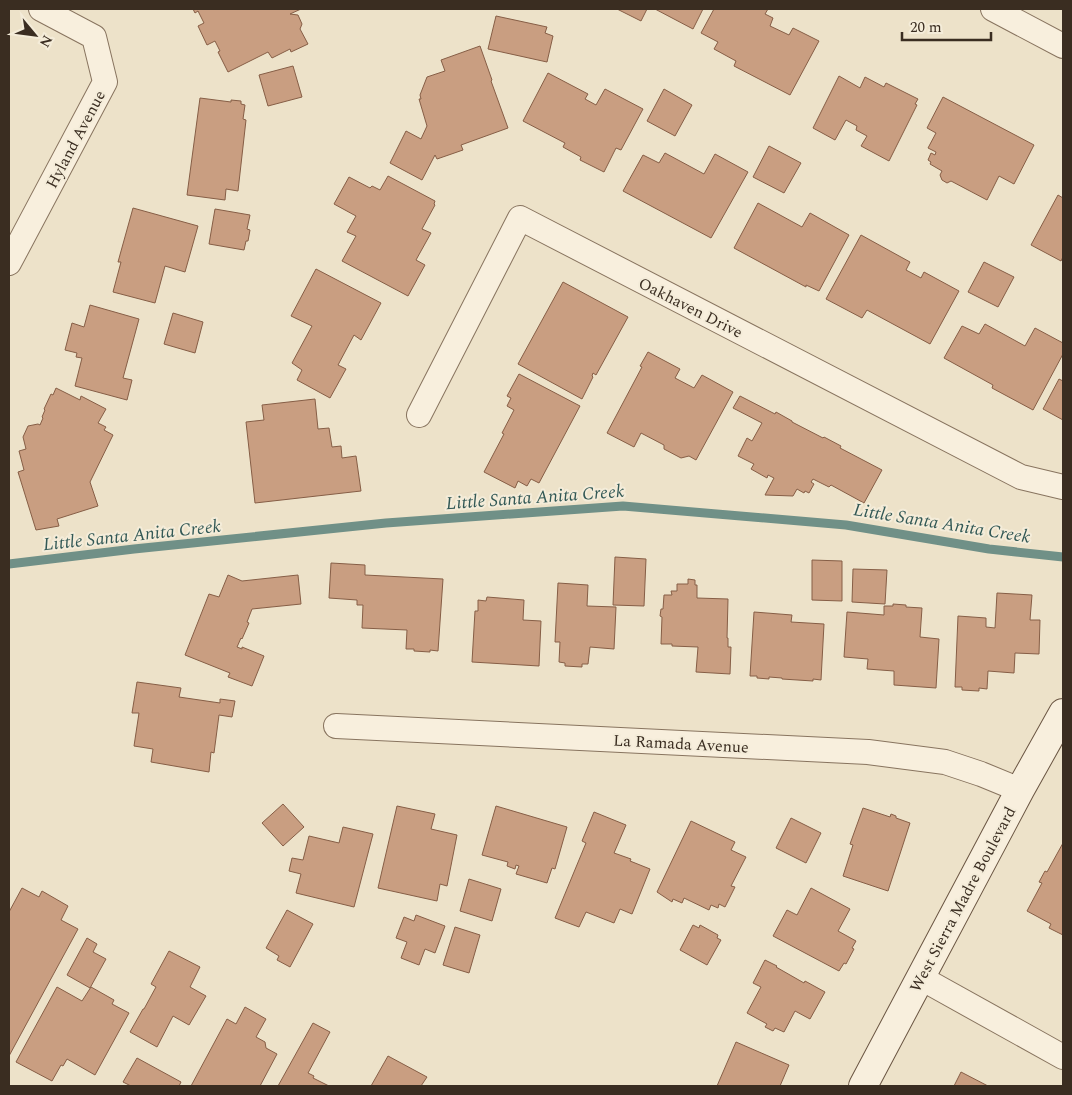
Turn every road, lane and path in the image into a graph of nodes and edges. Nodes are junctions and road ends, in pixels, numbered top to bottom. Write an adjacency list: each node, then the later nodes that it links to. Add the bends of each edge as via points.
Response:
1 (41, 9): 4 (street, Hyland Avenue, via 94,37 105,82)
2 (993, 9): 3 (street)
3 (1063, 46)
4 (9, 263)
5 (418, 414): 6 (street, Oakhaven Drive, via 520,218 1021,477)
6 (1063, 488)
7 (1063, 713): 9 (street, West Sierra Madre Boulevard)
8 (336, 726): 9 (street, La Ramada Avenue, via 868,752 945,762)
9 (1020, 790): 10 (street, West Sierra Madre Boulevard)
10 (921, 978): 11 (street); 12 (street, West Sierra Madre Boulevard)
11 (1063, 1057)
12 (863, 1086)

